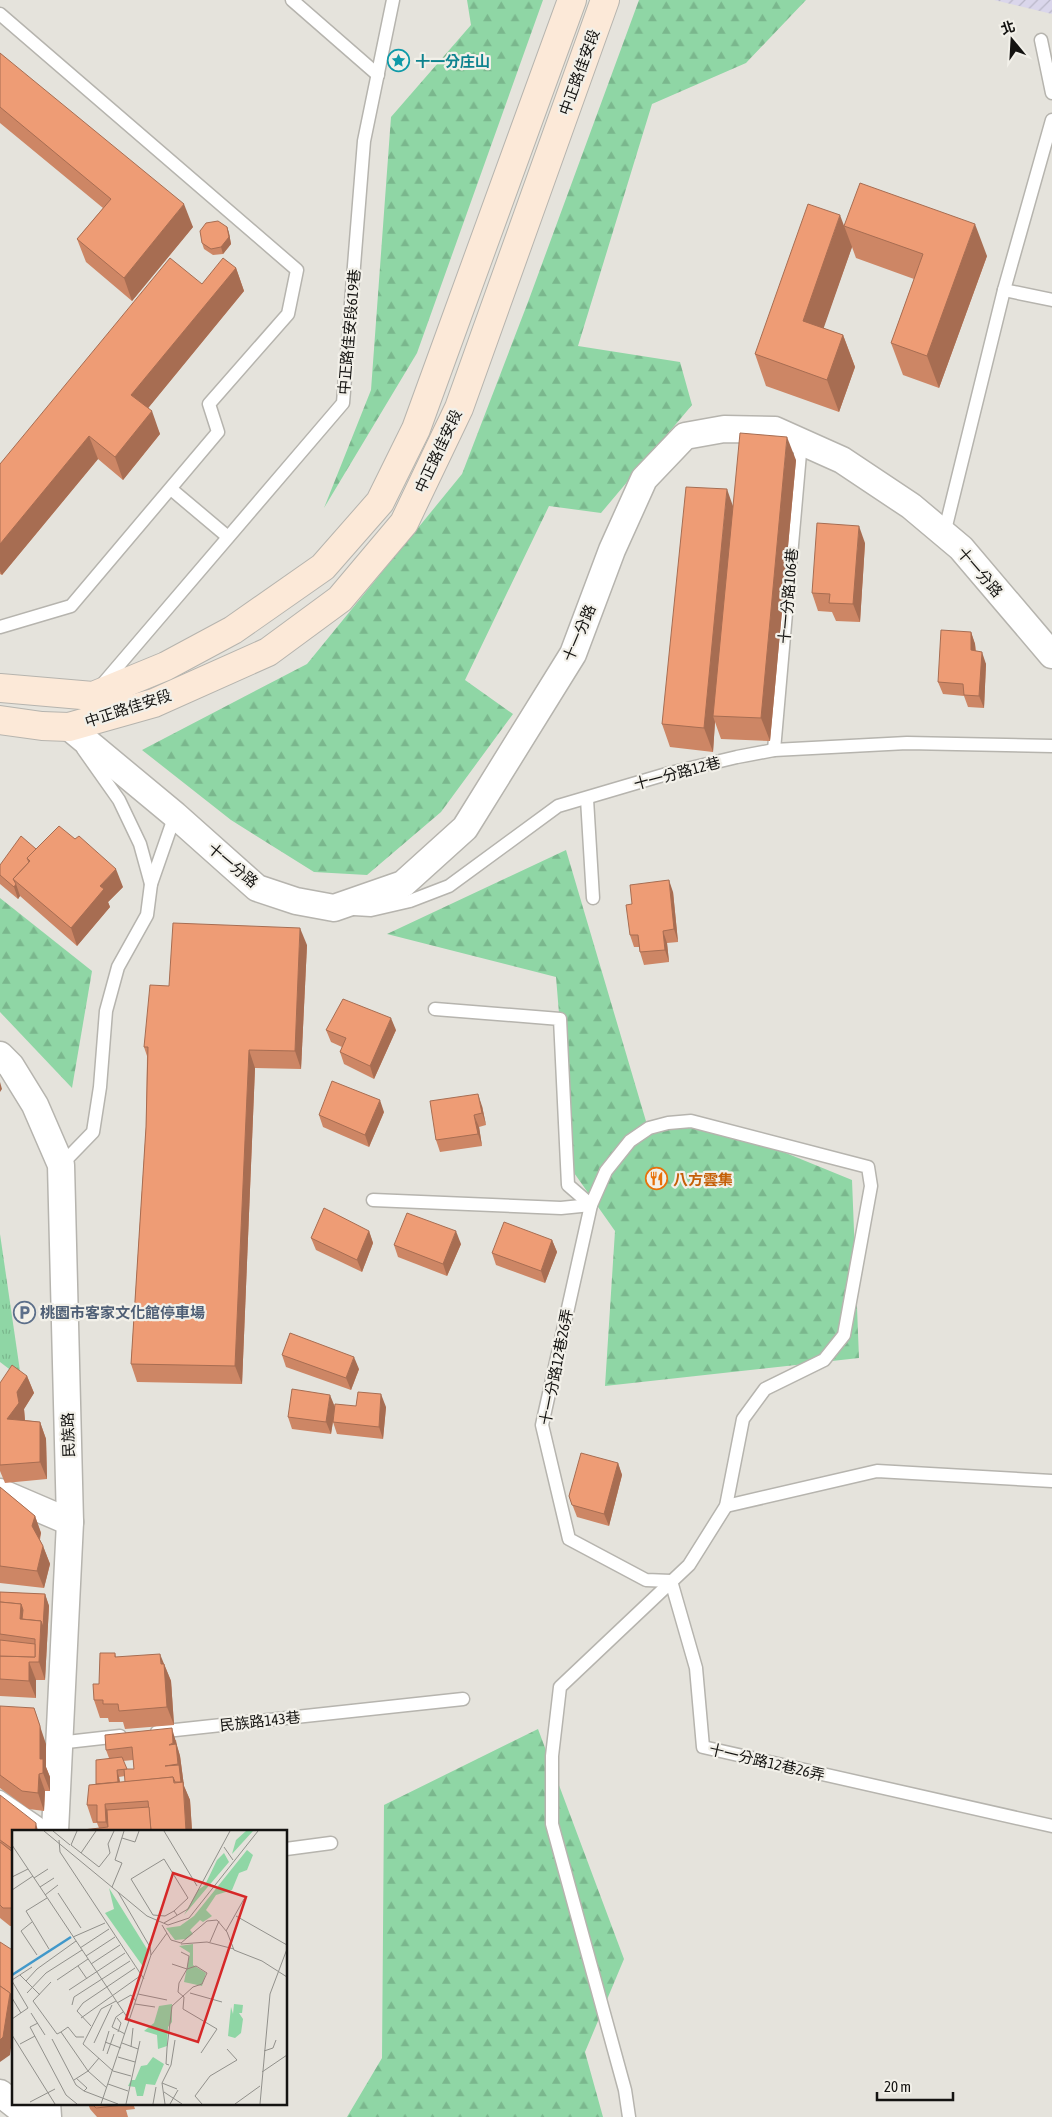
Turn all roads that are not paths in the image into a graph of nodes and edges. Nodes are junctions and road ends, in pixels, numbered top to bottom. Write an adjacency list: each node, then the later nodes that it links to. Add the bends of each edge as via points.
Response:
1 (292, 0): 7 (lane)
2 (393, 0): 7 (lane, 中正路佳安段619巷)
3 (572, 0): 19 (main road, 中正路佳安段, via 416,428 380,502 323,567 233,630 166,666)
4 (605, 0): 21 (main road, 中正路佳安段, via 459,408 404,523 340,599 268,652 154,703)
5 (0, 14): 13 (lane, via 297,270 288,314 209,404 218,432)
6 (1041, 40): 8 (lane)
7 (378, 75): 15 (lane, 中正路佳安段619巷, via 364,141 343,404)
8 (1052, 93)
9 (1052, 120): 10 (lane)
10 (1004, 290): 11 (lane); 14 (lane)
11 (1052, 300)
12 (801, 442): 14 (street, 十一分路, via 842,460 911,506); 23 (lane, 十一分路106巷); 28 (street, 十一分路, via 774,430 724,429 684,436 644,479 612,550 573,654 465,828 404,884)
13 (171, 489): 15 (lane); 16 (lane, via 71,606)
14 (944, 534): 17 (street, 十一分路, via 961,548)
15 (228, 537): 19 (lane, 中正路佳安段619巷)
16 (0, 628)
17 (1052, 655)
18 (0, 688): 19 (main road)
19 (92, 696): 21 (lane, 中正路佳安段619巷)
20 (0, 720): 21 (main road, 中正路佳安段)
21 (69, 727): 25 (street, 十一分路); 26 (lane, via 119,800 140,844)
22 (1052, 746): 23 (lane, 十一分路12巷, via 907,743)
23 (774, 750): 24 (lane, 十一分路12巷, via 670,773)
24 (587, 799): 27 (lane); 28 (lane, 十一分路12巷, via 558,806 449,886 410,901 372,910)
25 (175, 815): 26 (lane); 28 (street, 十一分路, via 257,888)
26 (151, 884): 31 (lane, via 147,916 118,967 106,1011 93,1132)
27 (593, 898)
28 (334, 908)
29 (435, 1009): 33 (lane, via 560,1020 568,1185)
30 (0, 1055): 31 (street, 民族路, via 11,1066 35,1104)
31 (61, 1165): 37 (street, 民族路)
32 (373, 1200): 33 (lane, via 561,1208)
33 (591, 1205): 36 (lane, 十一分路12巷26弄, via 606,1171 630,1141 649,1128 668,1124 691,1121 868,1167 871,1186 844,1335 824,1360 765,1390 743,1419); 38 (lane, 十一分路12巷26弄, via 542,1424 569,1539 646,1580)
34 (1052, 1480): 36 (lane, via 877,1471)
35 (1, 1495): 37 (street)
36 (726, 1506): 38 (lane, via 689,1565)
37 (70, 1522): 40 (street, 民族路)
38 (671, 1581): 42 (lane, 十一分路12巷26弄, via 696,1668 703,1747); 51 (lane, via 560,1688 552,1756 552,1824 625,2090)
39 (463, 1699): 40 (lane, 民族路143巷)
40 (58, 1743): 44 (street, 民族路)
41 (0, 1797): 43 (lane)
42 (1052, 1826)
43 (44, 1830)
44 (54, 1830)
45 (331, 1843): 46 (lane)
46 (288, 1849)
47 (0, 2093): 49 (street)
48 (47, 2104): 50 (street)
49 (22, 2114)
50 (48, 2117)
51 (629, 2117)

